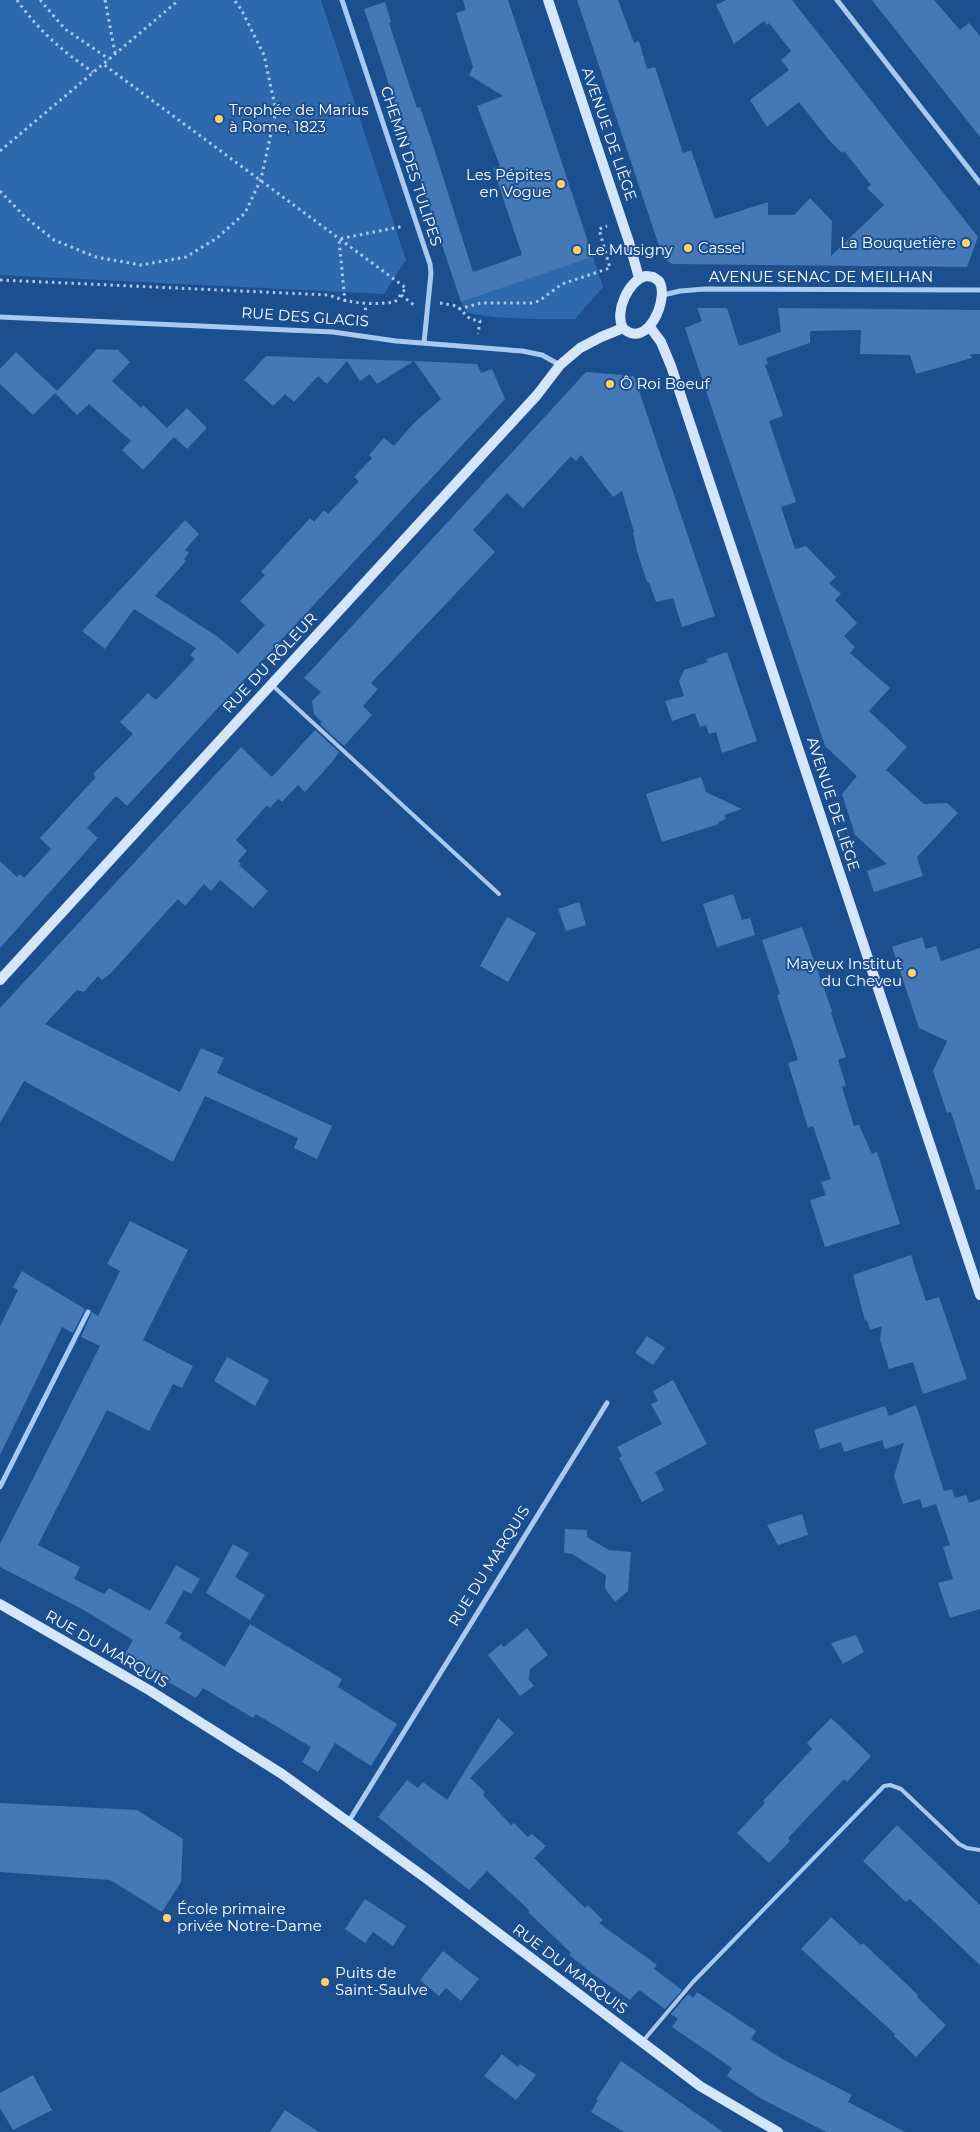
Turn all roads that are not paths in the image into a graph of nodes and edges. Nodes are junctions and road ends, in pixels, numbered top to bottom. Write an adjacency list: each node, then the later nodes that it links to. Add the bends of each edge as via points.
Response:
1 (342, 0): 11 (street, CHEMIN DES TULIPES, via 430,264)
2 (548, 0): 5 (main road, AVENUE DE LIÈGE)
3 (837, 0): 4 (street)
4 (980, 183)
5 (638, 278): 7 (main road, via 656,279); 10 (main road, via 631,286 620,314)
6 (980, 290): 7 (street, AVENUE SENAC DE MEILHAN, via 705,289)
7 (663, 295): 9 (main road)
8 (0, 317): 11 (street, RUE DES GLACIS, via 333,332)
9 (650, 327): 10 (main road, via 637,334); 16 (main road, AVENUE DE LIÈGE, via 661,342 671,366)
10 (623, 328): 12 (main road, via 587,344)
11 (424, 344): 12 (street, RUE DES GLACIS, via 532,352)
12 (560, 365): 13 (main road, RUE DU RÔLEUR, via 537,395)
13 (272, 684): 14 (lane); 15 (main road, RUE DU RÔLEUR)
14 (499, 894)
15 (0, 980)
16 (980, 1295)
17 (88, 1312): 19 (street)
18 (607, 1402): 21 (street, RUE DU MARQUIS)
19 (0, 1487)
20 (0, 1604): 21 (main road, RUE DU MARQUIS, via 241,1747)
21 (349, 1821): 23 (main road, RUE DU MARQUIS)
22 (980, 1850): 23 (lane, via 959,1844 901,1789 884,1786 688,1988)
23 (641, 2043): 24 (main road, RUE DU MARQUIS, via 708,2092)
24 (778, 2132)

